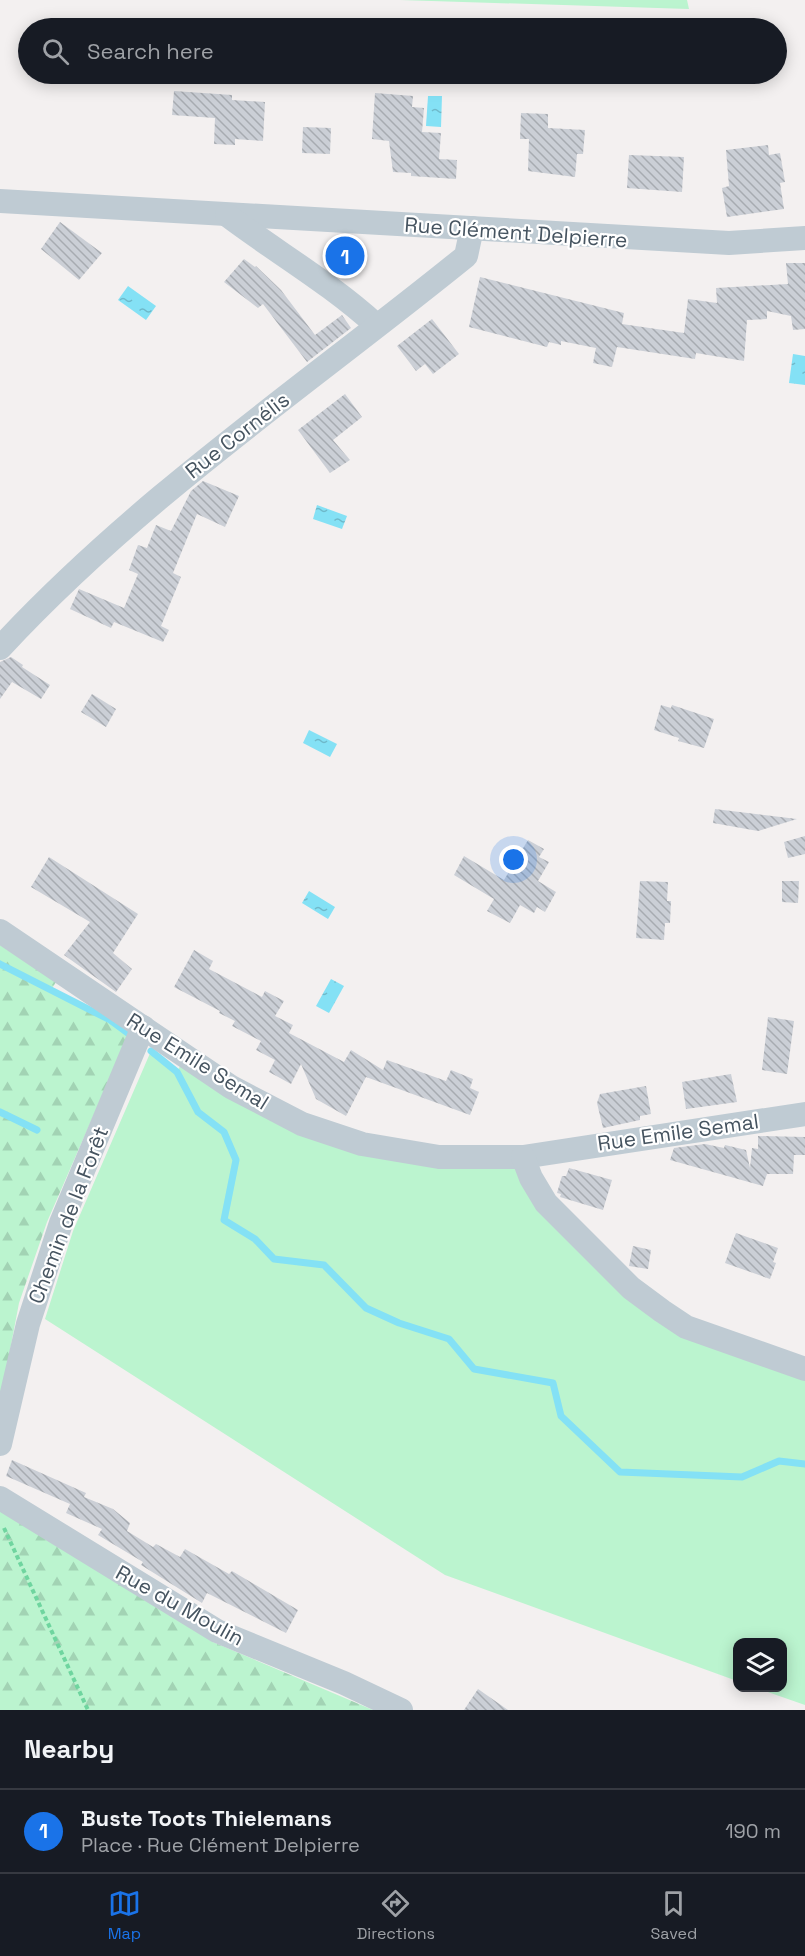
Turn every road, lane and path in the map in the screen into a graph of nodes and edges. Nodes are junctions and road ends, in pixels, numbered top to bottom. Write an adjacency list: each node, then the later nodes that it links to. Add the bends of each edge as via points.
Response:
1 (0, 201): 2 (street, Rue Clément Delpierre)
2 (227, 215): 3 (street, Rue Clément Delpierre); 5 (street, via 324,282)
3 (472, 228): 4 (street, Rue Clément Delpierre, via 729,243); 5 (street, Rue Cornélis, via 466,256)
4 (805, 238)
5 (376, 325): 6 (street, Rue Cornélis, via 135,517 54,589)
6 (0, 648)
7 (0, 931): 8 (street, Rue Emile Semal)
8 (143, 1027): 10 (street, Rue Emile Semal, via 231,1087 302,1124 362,1144 438,1157); 12 (street, Chemin de la Forêt, via 61,1223 28,1324)
9 (805, 1114): 10 (street, Rue Emile Semal)
10 (523, 1157): 11 (street, via 546,1203 631,1288 686,1326)
11 (805, 1369)
12 (0, 1444)
13 (0, 1498): 16 (street, Rue du Moulin, via 217,1631)
14 (0, 1518): 15 (path)
15 (88, 1710)
16 (401, 1710)

